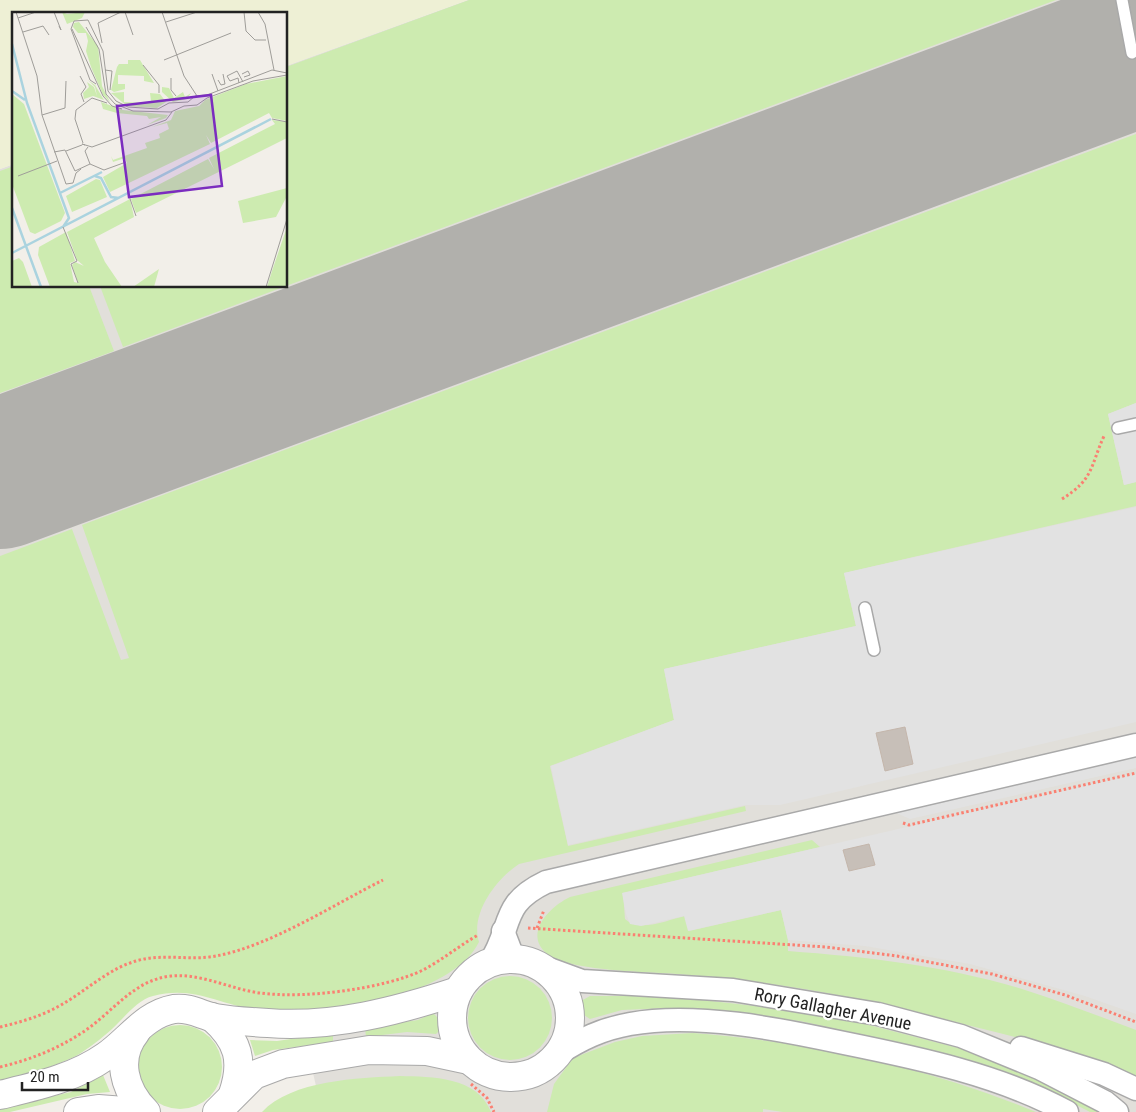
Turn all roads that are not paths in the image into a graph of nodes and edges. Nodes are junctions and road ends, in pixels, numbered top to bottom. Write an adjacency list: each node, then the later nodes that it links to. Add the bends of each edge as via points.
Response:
1 (1122, 0): 2 (lane)
2 (1132, 53)
3 (1136, 424): 4 (lane)
4 (1118, 428)
5 (865, 608): 6 (lane)
6 (874, 650)
7 (1136, 746): 8 (street, via 546,882 518,900)
8 (493, 932): 9 (street, via 511,952); 10 (street, via 496,954)
9 (526, 962): 10 (street, Rory Gallagher Avenue, via 506,959); 14 (street, Rory Gallagher Avenue, via 582,981 742,992 878,1014); 15 (street, Rory Gallagher Avenue, via 548,972 568,1002 570,1021)
10 (489, 964): 11 (street, Rory Gallagher Avenue, via 470,975)
11 (458, 991): 12 (street, Rory Gallagher Avenue, via 403,1009 338,1021 270,1023); 16 (street, Rory Gallagher Avenue, via 452,1008 452,1027 458,1045)
12 (212, 1018): 13 (street, Rory Gallagher Avenue, via 195,1010 176,1009 157,1014); 19 (street, Rory Gallagher Avenue, via 226,1029 235,1043 239,1060 239,1078)
13 (141, 1025): 18 (street, Rory Gallagher Avenue, via 107,1055 86,1068 46,1084); 22 (street, Rory Gallagher Avenue, via 128,1046 123,1070 135,1102)
14 (961, 1036): 17 (street, via 1034,1050 1104,1074); 24 (street, Rory Gallagher Avenue, via 1039,1068 1105,1102)
15 (558, 1054): 16 (street, Rory Gallagher Avenue, via 535,1072 518,1077 499,1076 482,1070); 23 (street, Rory Gallagher Avenue, via 585,1037 631,1024 693,1022 744,1026 795,1033 926,1062 1006,1086)
16 (469, 1060): 19 (street, Rory Gallagher Avenue, via 427,1051 356,1051 254,1074)
17 (1136, 1089)
18 (0, 1095)
19 (223, 1107)
20 (78, 1112): 21 (street, via 98,1109)
21 (138, 1112)
22 (146, 1112)
23 (1067, 1112)
24 (1117, 1112)

